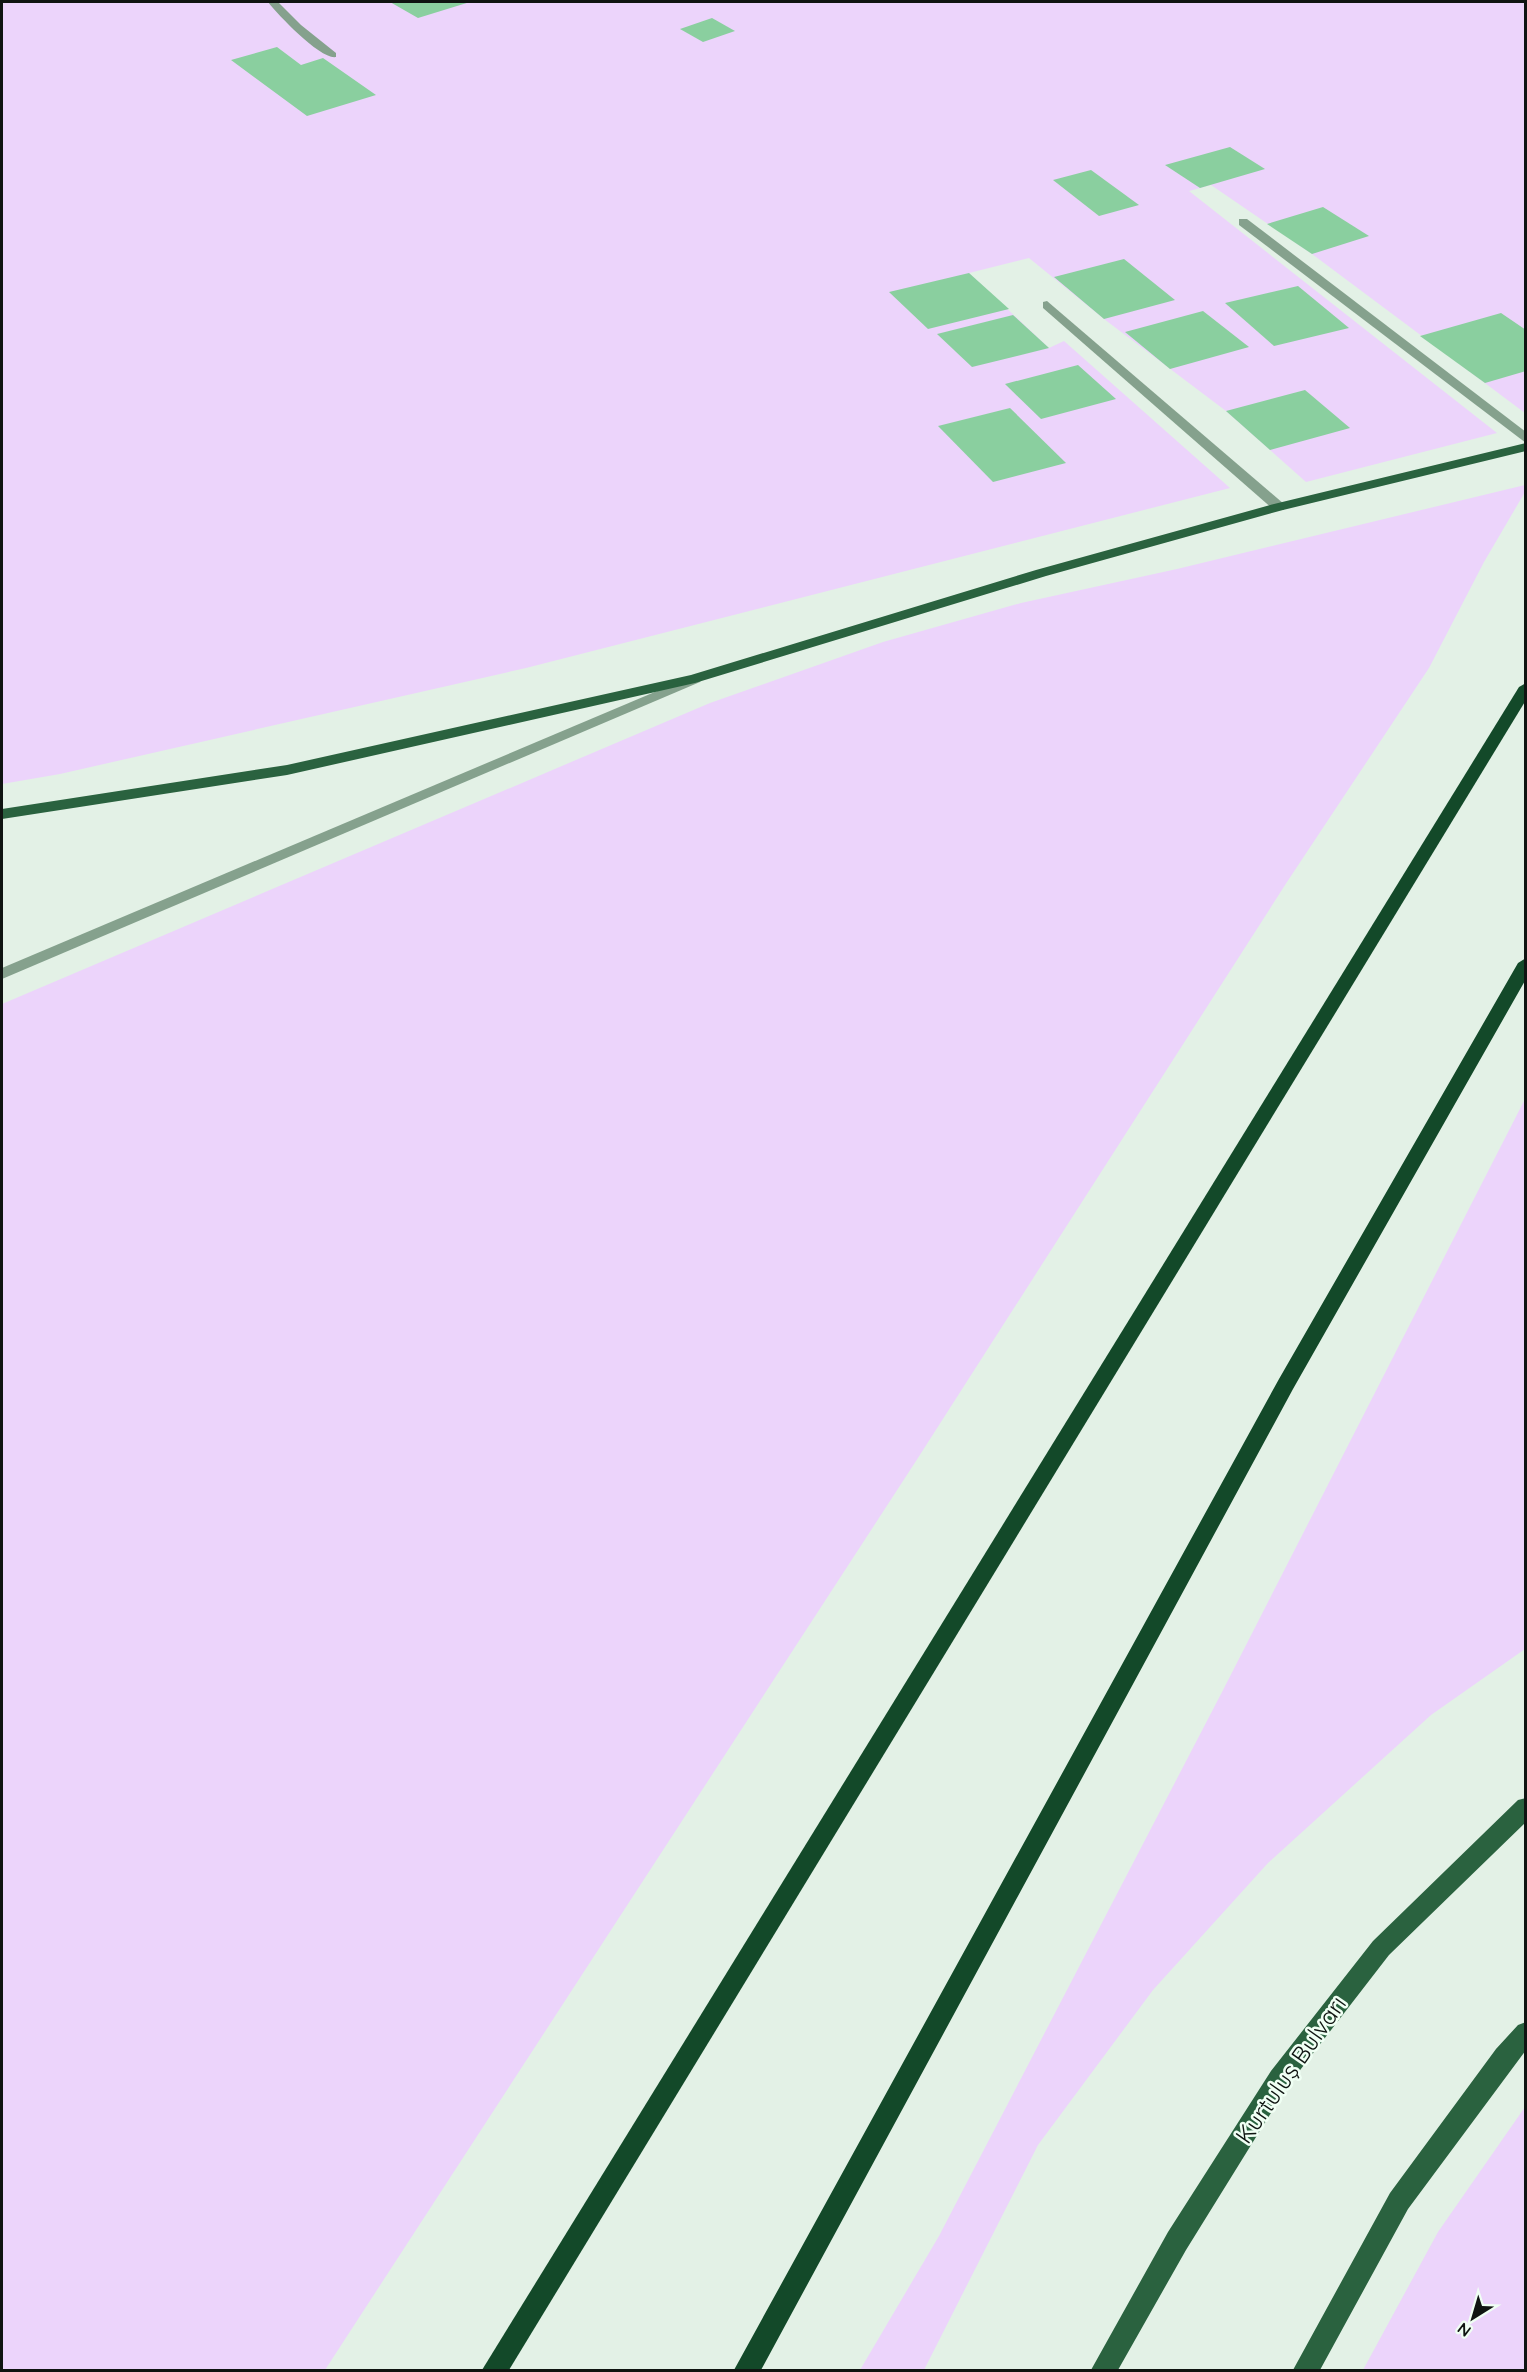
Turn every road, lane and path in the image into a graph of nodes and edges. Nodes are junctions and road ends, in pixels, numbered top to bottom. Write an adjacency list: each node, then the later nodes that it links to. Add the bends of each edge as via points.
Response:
1 (273, 2): 2 (street)
2 (332, 55)
3 (1243, 222): 5 (street)
4 (1047, 305): 7 (street)
5 (1526, 440)
6 (1526, 447): 7 (main road)
7 (1279, 507): 8 (main road, via 1030,576)
8 (695, 679): 10 (main road, via 287,770); 12 (street)
9 (1526, 687): 15 (highway)
10 (2, 814)
11 (1526, 963): 16 (highway, via 1286,1384)
12 (2, 974)
13 (1526, 1807): 17 (main road, Kurtuluş Bulvarı, via 1381,1948 1279,2079 1177,2241)
14 (1526, 2033): 18 (main road, via 1399,2200)
15 (495, 2370)
16 (747, 2370)
17 (1104, 2370)
18 (1306, 2370)

